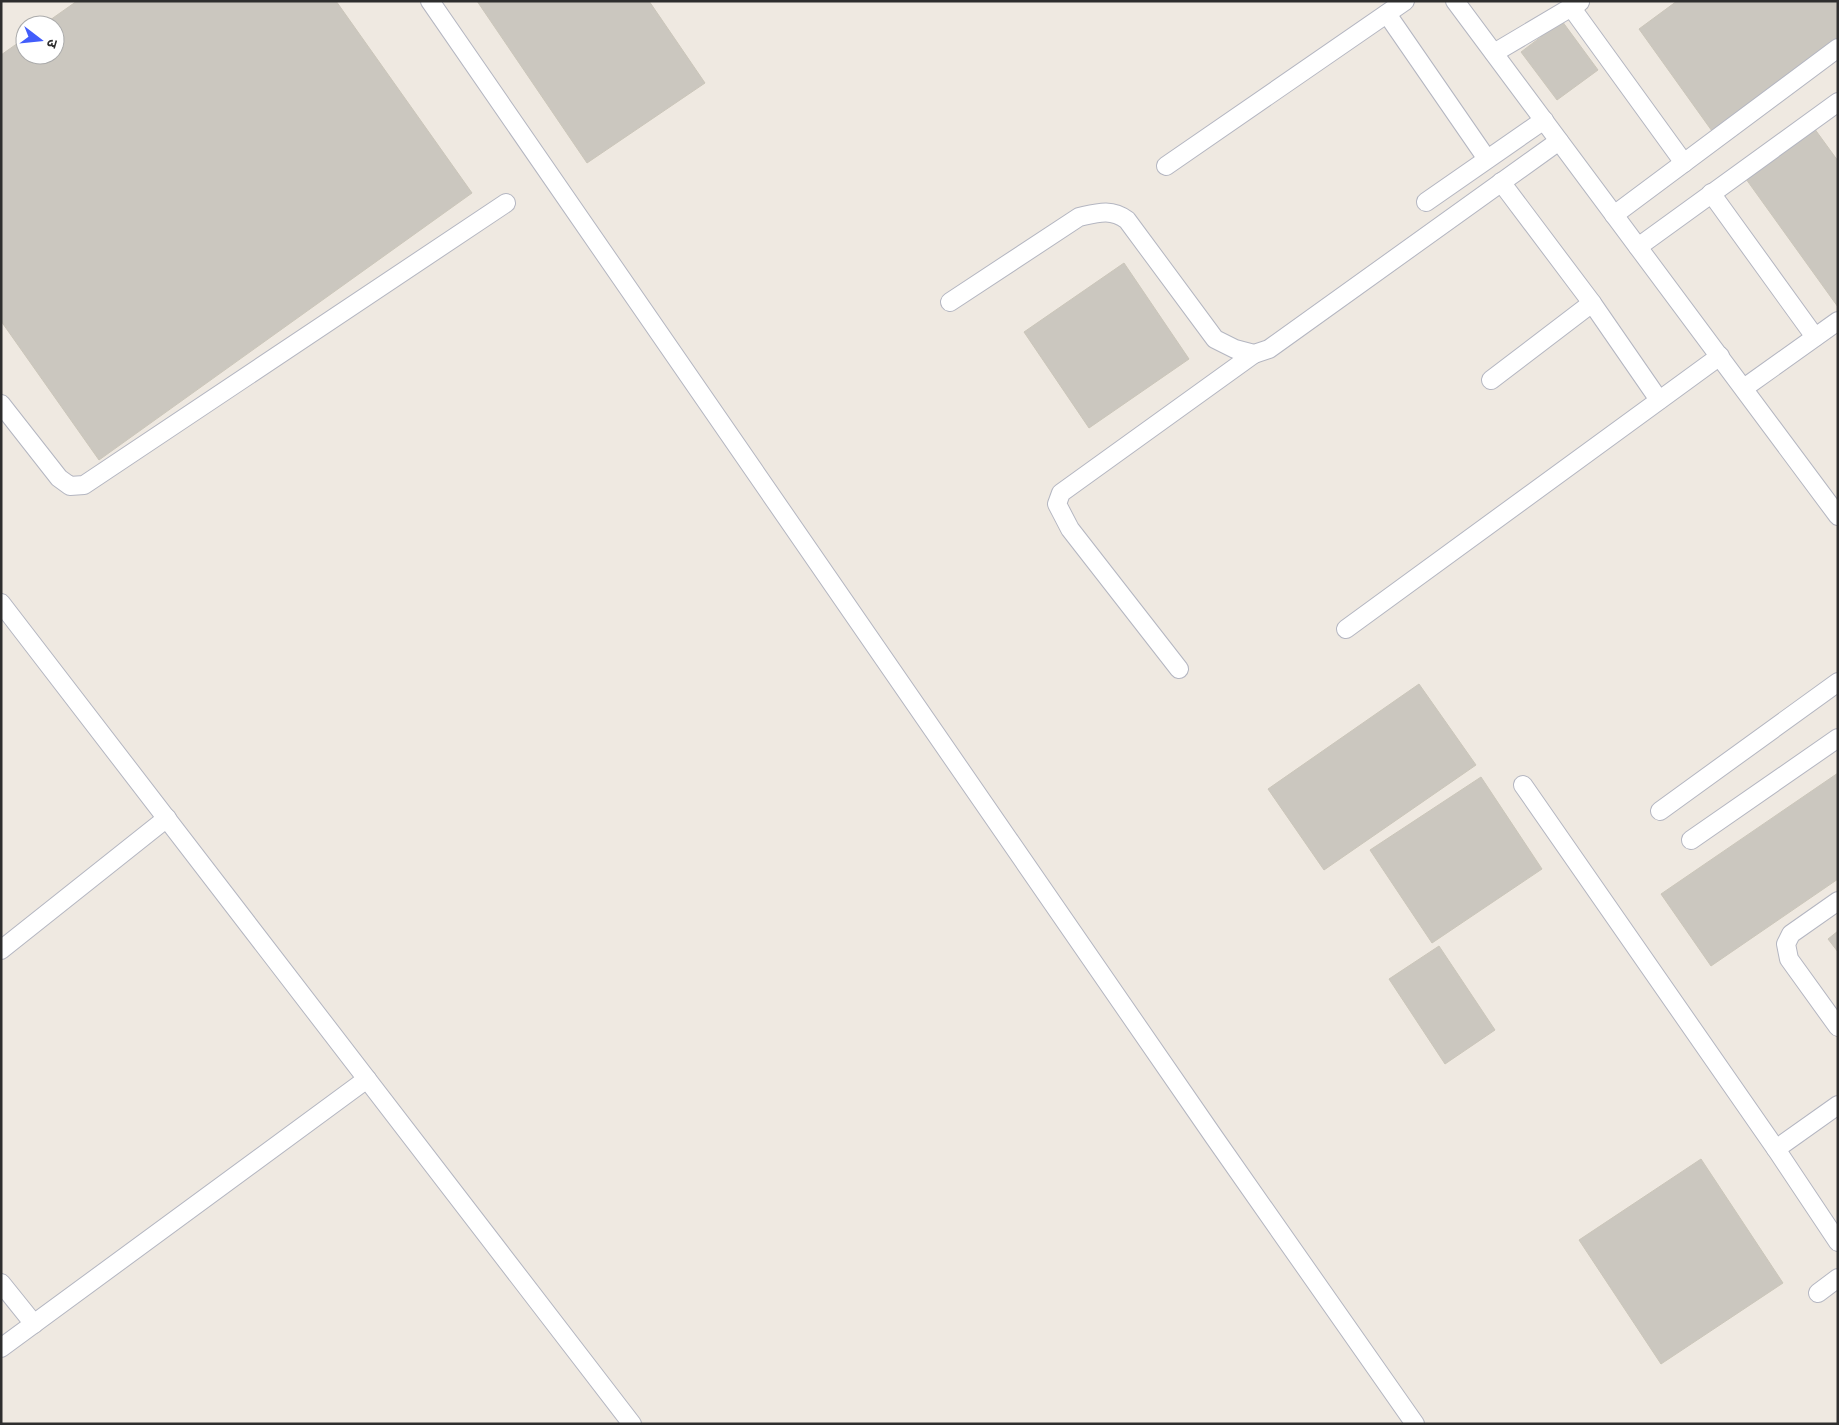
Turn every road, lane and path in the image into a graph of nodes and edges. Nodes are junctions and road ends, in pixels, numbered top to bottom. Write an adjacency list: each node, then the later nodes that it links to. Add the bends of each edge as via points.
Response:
1 (430, 1): 53 (lane)
2 (1405, 1): 5 (lane)
3 (1455, 1): 7 (lane)
4 (1576, 4): 7 (lane); 12 (lane)
5 (1387, 14): 11 (lane); 13 (lane)
6 (1838, 48): 12 (lane)
7 (1494, 54): 9 (lane)
8 (1838, 102): 15 (lane)
9 (1544, 120): 10 (lane); 11 (lane)
10 (1559, 141): 14 (lane); 18 (lane)
11 (1487, 159): 16 (lane)
12 (1684, 162): 18 (lane)
13 (1166, 166)
14 (1502, 182): 21 (lane); 24 (lane, via 1269,348)
15 (1712, 194): 19 (lane); 23 (lane)
16 (1426, 202)
17 (506, 203): 29 (lane, via 84,485 70,486 58,478)
18 (1614, 215): 19 (lane)
19 (1638, 247): 25 (lane)
20 (950, 302): 24 (lane, via 1079,217 1118,213 1127,220 1215,339 1235,350)
21 (1592, 303): 26 (lane); 28 (lane)
22 (1838, 322): 23 (lane)
23 (1815, 338): 27 (lane)
24 (1254, 354): 33 (lane, via 1061,493 1057,504 1070,529)
25 (1720, 356): 27 (lane); 28 (lane)
26 (1491, 380)
27 (1744, 388): 30 (lane)
28 (1659, 400): 32 (lane)
29 (1, 404)
30 (1838, 516)
31 (1, 603): 38 (lane)
32 (1346, 629)
33 (1179, 669)
34 (1838, 682): 37 (lane)
35 (1838, 738): 39 (lane)
36 (1523, 785): 45 (lane)
37 (1660, 811)
38 (167, 818): 41 (lane); 43 (lane)
39 (1691, 840)
40 (1838, 901): 42 (lane, via 1791,934 1786,944 1789,959)
41 (1, 950)
42 (1838, 1027)
43 (367, 1080): 50 (lane); 52 (lane)
44 (1838, 1105): 45 (lane)
45 (1776, 1148): 46 (lane)
46 (1838, 1242)
47 (1838, 1278): 49 (lane)
48 (1, 1283): 50 (lane)
49 (1818, 1294)
50 (34, 1324): 51 (lane)
51 (1, 1348)
52 (632, 1424)
53 (1414, 1424)

